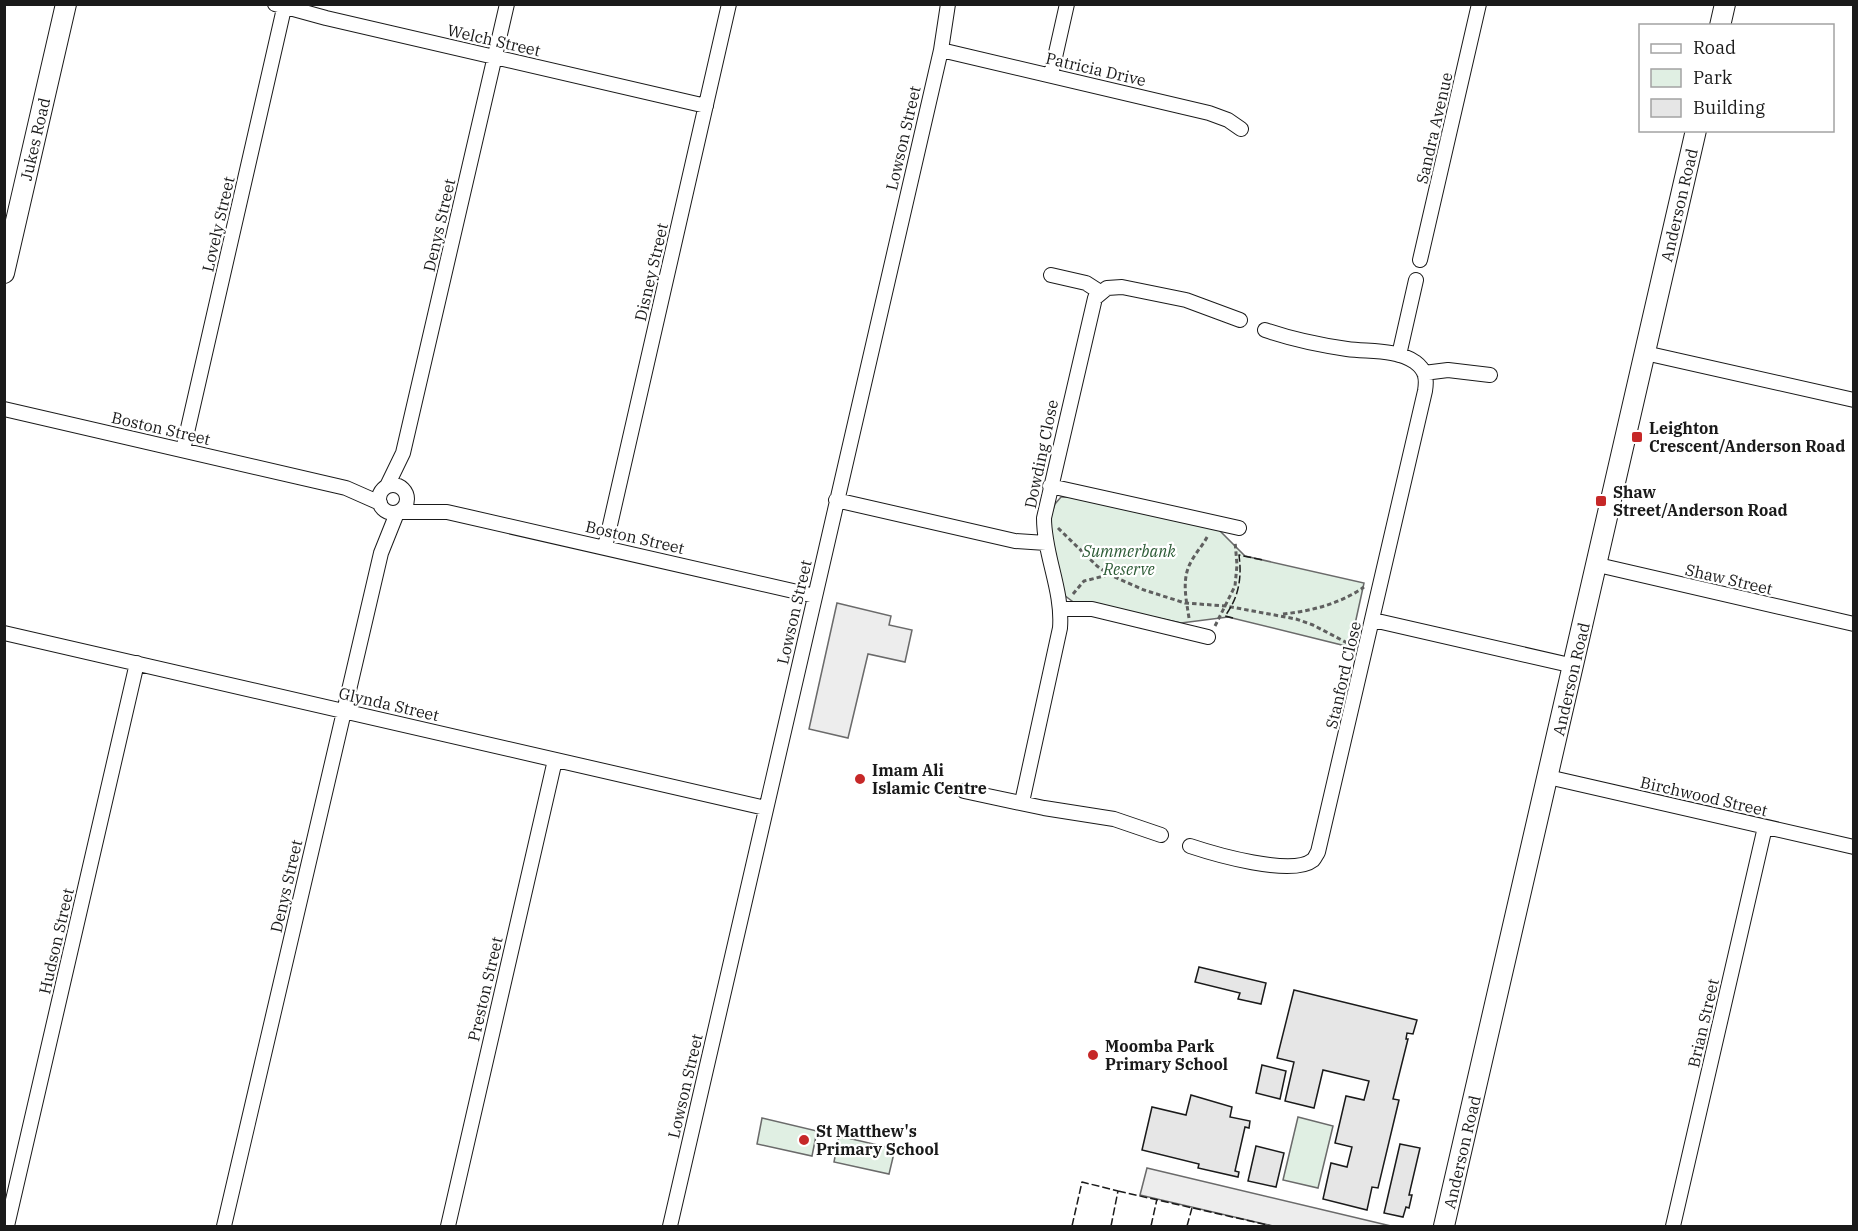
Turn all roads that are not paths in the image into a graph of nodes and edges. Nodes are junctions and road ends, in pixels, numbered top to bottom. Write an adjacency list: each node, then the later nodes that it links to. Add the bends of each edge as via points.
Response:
1 (66, 4): 17 (street, Jukes Road)
2 (507, 4): 11 (street, Denys Street)
3 (729, 4): 13 (street, Disney Street)
4 (948, 4): 10 (street, Lowson Street)
5 (1067, 4): 12 (street)
6 (1479, 4): 16 (street, Sandra Avenue)
7 (1725, 4): 9 (street)
8 (281, 5): 11 (street, Welch Street); 29 (street, Lovely Street)
9 (1720, 24)
10 (941, 50): 12 (street, Patricia Drive); 35 (street, Lowson Street)
11 (495, 57): 13 (street, Welch Street); 30 (street, Denys Street)
12 (1051, 75): 14 (street, Patricia Drive, via 1209,113)
13 (706, 106): 41 (street, Disney Street)
14 (1240, 129)
15 (1696, 132): 23 (street, Anderson Road)
16 (1420, 260)
17 (4, 273)
18 (1051, 275): 20 (street, via 1086,283)
19 (1416, 280): 24 (street)
20 (1100, 292): 21 (street, via 1114,287 1160,294); 31 (street, Dowding Close, via 1092,304)
21 (1240, 320)
22 (1265, 330): 24 (street, via 1323,345)
23 (1645, 353): 27 (street); 43 (street, Anderson Road)
24 (1400, 355): 25 (street)
25 (1425, 373): 26 (street, via 1448,370); 46 (street, Stanford Close, via 1425,391)
26 (1490, 375)
27 (1854, 400)
28 (4, 409): 29 (street, Boston Street)
29 (183, 450): 33 (street, Boston Street)
30 (404, 453): 32 (street, Denys Street); 34 (street, Denys Street)
31 (1050, 486): 39 (street); 40 (street, Dowding Close, via 1044,518)
32 (386, 487): 33 (street, Boston Street); 34 (street, via 396,485); 36 (street, via 380,494)
33 (346, 488): 36 (street, Boston Street)
34 (406, 494): 37 (street, via 405,507); 38 (street, Boston Street)
35 (836, 500): 40 (street, via 1015,541); 44 (street, Lowson Street)
36 (381, 505): 37 (street, via 388,512); 42 (street, Denys Street)
37 (398, 512): 38 (street, Boston Street); 42 (street, Denys Street)
38 (447, 512): 41 (street, Boston Street)
39 (1237, 528)
40 (1046, 543): 45 (street, Dowding Close)
41 (605, 547): 44 (street, Boston Street)
42 (381, 553): 52 (street, Denys Street)
43 (1598, 565): 47 (street, Shaw Street); 51 (street, Anderson Road)
44 (815, 596): 57 (street, Lowson Street)
45 (1062, 609): 49 (street, via 1092,609); 56 (street, Dowding Close)
46 (1373, 620): 51 (street); 60 (street, Stanford Close, via 1322,841 1312,860 1292,866 1259,863)
47 (1854, 624)
48 (4, 633): 50 (street, Glynda Street)
49 (1208, 637)
50 (137, 663): 52 (street, Glynda Street); 62 (street, Hudson Street)
51 (1574, 666): 54 (street, Anderson Road)
52 (344, 711): 53 (street, Glynda Street); 63 (street, Denys Street)
53 (555, 760): 57 (street, Glynda Street); 64 (street, Preston Street)
54 (1548, 777): 58 (street, Birchwood Street); 66 (street, Anderson Road)
55 (964, 790): 56 (street)
56 (1022, 802): 59 (street, via 1114,819)
57 (765, 808): 65 (street, Lowson Street)
58 (1765, 827): 61 (street, Birchwood Street); 67 (street, Brian Street)
59 (1161, 835)
60 (1190, 846)
61 (1854, 847)
62 (7, 1227)
63 (224, 1227)
64 (448, 1227)
65 (670, 1227)
66 (1444, 1227)
67 (1673, 1227)

